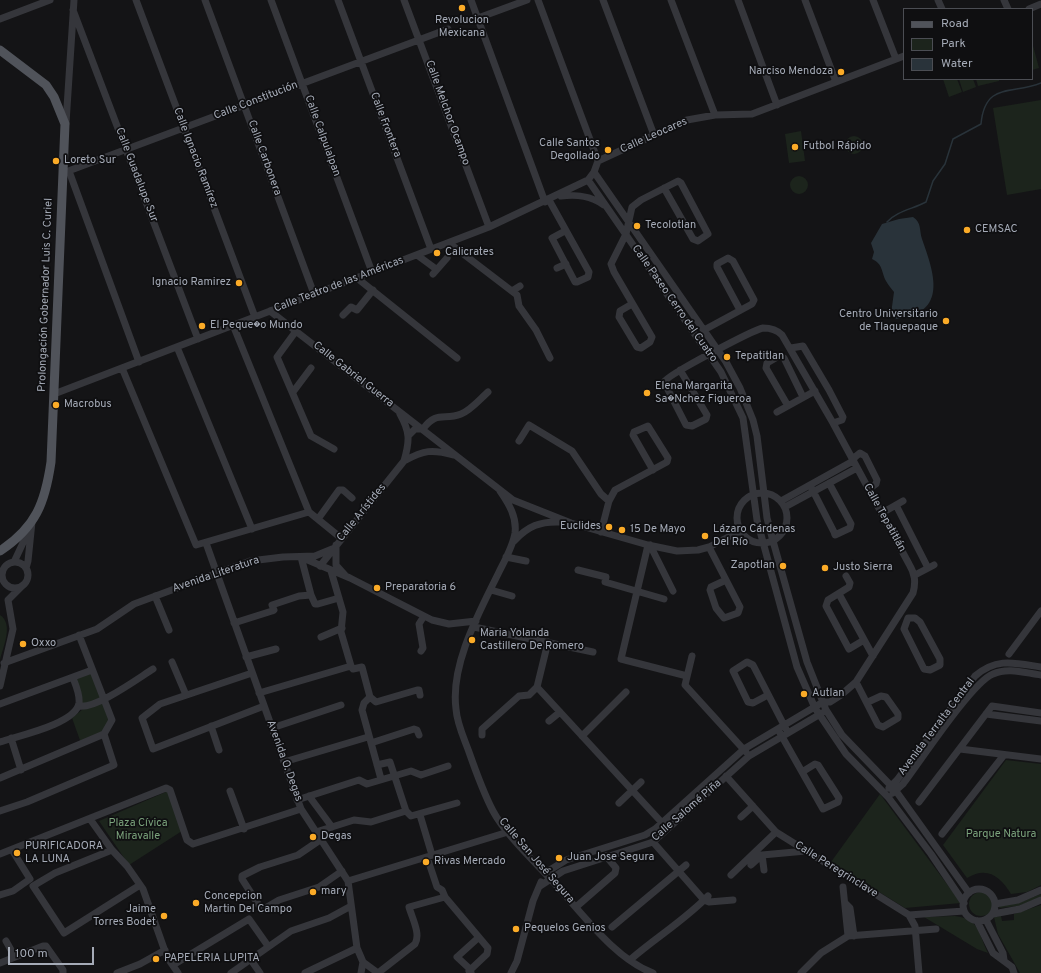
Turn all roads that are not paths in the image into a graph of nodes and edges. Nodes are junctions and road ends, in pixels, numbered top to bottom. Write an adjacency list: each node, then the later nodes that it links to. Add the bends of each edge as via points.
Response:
1 (50, 0): 20 (street)
2 (74, 0): 18 (street)
3 (136, 0): 33 (street, Calle Ignacio Ramírez)
4 (205, 0): 30 (street, Calle Carbonera)
5 (271, 0): 28 (street, Calle Calpulalpan)
6 (338, 0): 26 (street, Calle Frontera)
7 (404, 0): 22 (street, Calle Melchor Ocampo)
8 (471, 0): 19 (street)
9 (527, 0): 19 (street)
10 (538, 0): 36 (street)
11 (603, 0): 34 (street)
12 (671, 0): 31 (street)
13 (738, 0): 29 (street)
14 (805, 0): 27 (street)
15 (873, 0): 25 (street)
16 (1041, 4): 17 (street)
17 (1031, 8)
18 (74, 10): 32 (street); 35 (street, Calle Guadalupe Sur)
19 (478, 18): 42 (street)
20 (0, 19)
21 (448, 29): 22 (street, Calle Constitución)
22 (420, 40): 26 (street, Calle Constitución); 45 (street, Calle Melchor Ocampo)
23 (0, 50): 32 (main road, Prolongación Gobernador Luis C. Curiel, via 46,85)
24 (903, 56): 25 (street, Calle Leocares)
25 (896, 59): 27 (street, Calle Leocares)
26 (361, 62): 28 (street, Calle Constitución); 49 (street, Calle Frontera)
27 (836, 82): 29 (street, Calle Leocares)
28 (302, 84): 30 (street, Calle Constitución); 54 (street, Calle Calpulalpan)
29 (777, 105): 31 (street, Calle Leocares, via 752,114)
30 (244, 106): 33 (street, Calle Constitución); 59 (street, Calle Carbonera)
31 (715, 115): 34 (street, Calle Leocares, via 686,120)
32 (66, 124): 37 (main road, Prolongación Gobernador Luis C. Curiel)
33 (184, 128): 35 (street, Calle Constitución); 64 (street, Calle Ignacio Ramírez)
34 (654, 135): 36 (street, Calle Leocares)
35 (126, 150): 37 (street, Calle Constitución); 68 (street, Calle Guadalupe Sur)
36 (598, 161): 38 (street)
37 (66, 172): 75 (street); 82 (main road, Prolongación Gobernador Luis C. Curiel)
38 (594, 172): 39 (street); 44 (street, Calle Paseo Cerro del Cuatro)
39 (588, 180): 41 (street); 43 (street, Calle Paseo Cerro del Cuatro)
40 (664, 188): 40 (street, via 695,241 706,237 708,234 681,183 678,181); 44 (street, via 632,207)
41 (556, 196): 42 (street); 43 (street, via 581,195)
42 (547, 201): 45 (street); 46 (street)
43 (608, 208): 47 (street, Calle Paseo Cerro del Cuatro)
44 (628, 222): 47 (street); 66 (street, Calle Paseo Cerro del Cuatro)
45 (489, 227): 48 (street, Calle Teatro de las Américas)
46 (565, 231): 52 (street, via 552,238); 52 (street, via 589,275 580,282 575,282)
47 (626, 234): 60 (street, via 611,264); 72 (street, Calle Paseo Cerro del Cuatro)
48 (449, 243): 49 (street, Calle Teatro de las Américas); 58 (street)
49 (432, 249): 50 (street, Calle Teatro de las Américas)
50 (417, 255): 51 (street, via 435,271); 54 (street, Calle Teatro de las Américas)
51 (447, 258)
52 (566, 264): 53 (street)
53 (557, 268)
54 (372, 272): 55 (street, Calle Teatro de las Américas)
55 (357, 278): 57 (street); 59 (street, Calle Teatro de las Américas)
56 (520, 286): 58 (street)
57 (373, 290): 63 (street, via 357,310 351,306); 73 (street)
58 (512, 291): 74 (street, via 517,295 519,306 536,330)
59 (314, 294): 62 (street, Calle Teatro de las Américas)
60 (632, 304): 60 (street, via 652,337 650,342 639,349 619,314)
61 (740, 310): 61 (street, via 752,304 754,300 733,261 728,258 716,267); 66 (street)
62 (270, 311): 64 (street, Calle Teatro de las Américas); 67 (street, Calle Gabriel Guerra)
63 (344, 315)
64 (255, 317): 65 (street, Calle Teatro de las Américas)
65 (233, 325): 68 (street, Calle Teatro de las Américas); 113 (street)
66 (704, 330): 71 (street, Calle Paseo Cerro del Cuatro)
67 (296, 331): 80 (street, via 278,357); 85 (street, Calle Gabriel Guerra)
68 (198, 339): 69 (street, Calle Teatro de las Américas)
69 (177, 347): 75 (street, Calle Teatro de las Américas); 121 (street)
70 (791, 348): 71 (street, Calle Tepatitlán, via 782,335 771,329 754,331); 79 (street, Calle Tepatitlán); 87 (street, via 803,346 829,390 843,417 842,420)
71 (718, 350): 72 (street); 104 (street, Calle Paseo Cerro del Cuatro, via 734,375 753,420)
72 (709, 354): 78 (street); 105 (street, Calle Paseo Cerro del Cuatro, via 729,386 743,418)
73 (457, 358)
74 (550, 358)
75 (139, 362): 76 (street, Calle Teatro de las Américas)
76 (122, 368): 82 (street, Calle Teatro de las Américas); 127 (street, via 196,545)
77 (311, 368): 80 (street)
78 (680, 370): 78 (street, via 707,417 692,426 686,425 664,382)
79 (815, 391): 83 (street); 87 (street, Calle Tepatitlán)
80 (293, 392): 93 (street, via 311,436)
81 (488, 392): 88 (street, via 463,413 439,416 430,420)
82 (54, 394): 117 (main road, Prolongación Gobernador Luis C. Curiel, via 48,482)
83 (803, 397): 84 (street); 84 (street, via 784,358 779,356 767,363 766,368)
84 (788, 406): 86 (street)
85 (398, 410): 88 (street, Calle Gabriel Guerra); 89 (street, Calle Gabriel Guerra)
86 (777, 412)
87 (833, 423): 98 (street, Calle Tepatitlán)
88 (423, 429): 89 (street, via 415,429); 90 (street, Calle Gabriel Guerra)
89 (409, 435): 92 (street, Calle Gabriel Guerra)
90 (439, 441): 94 (street); 96 (street, Calle Gabriel Guerra)
91 (519, 441): 107 (street, via 529,425 572,451 601,494)
92 (409, 444): 95 (street); 97 (street, Calle Arístides)
93 (334, 449)
94 (436, 450): 95 (street, Calle Gabriel Guerra); 96 (street, Calle Gabriel Guerra)
95 (421, 452): 97 (street, Calle Arístides)
96 (456, 455): 103 (street, Calle Gabriel Guerra)
97 (404, 461): 124 (street, Calle Arístides)
98 (855, 465): 100 (street); 101 (street); 102 (street, Calle Tepatitlán); 102 (street, via 855,457 860,453 865,456 877,480)
99 (653, 470): 99 (street, via 633,433 648,426 668,458 667,462); 107 (street, via 615,490)
100 (829, 483): 101 (street); 101 (street, via 851,524 850,528 835,535)
101 (811, 489): 110 (street)
102 (869, 490): 115 (street, Calle Tepatitlán)
103 (500, 491): 109 (street, Calle Gabriel Guerra); 114 (street, Calle Gabriel Guerra)
104 (764, 493): 105 (street); 110 (street, via 771,494); 126 (street, Calle Paseo Cerro del Cuatro)
105 (754, 494): 122 (street, via 740,505 737,514); 128 (street, Calle Paseo Cerro del Cuatro)
106 (352, 498): 116 (street, via 343,490 339,490)
107 (609, 501): 123 (street)
108 (903, 501): 111 (street)
109 (522, 504): 112 (street); 114 (street)
110 (783, 504): 126 (street, via 787,523)
111 (896, 505): 115 (street); 142 (street, via 931,566)
112 (532, 509): 119 (street); 120 (street, via 535,517)
113 (309, 512): 116 (street); 121 (street)
114 (513, 513): 118 (street, Calle Gabriel Guerra)
115 (882, 513): 142 (street, Calle Tepatitlán)
116 (318, 519): 124 (street)
117 (32, 522): 132 (main road, Prolongación Gobernador Luis C. Curiel, via 15,541); 136 (street); 138 (street)
118 (515, 522): 120 (street, via 521,528); 125 (street, Calle San José Segura)
119 (571, 523): 120 (street, via 548,521); 123 (street)
120 (530, 527): 125 (street, Calle San José Segura)
121 (252, 529): 127 (street)
122 (740, 531): 128 (street, via 746,538); 131 (street)
123 (601, 532): 129 (street)
124 (341, 538): 130 (street, Calle Arístides)
125 (513, 541): 134 (street, Calle San José Segura)
126 (773, 541): 128 (street); 196 (street, Calle Paseo Cerro del Cuatro, via 807,662)
127 (206, 543): 141 (street, Avenida O. Degas)
128 (763, 543): 202 (street, Calle Paseo Cerro del Cuatro, via 797,667)
129 (649, 545): 131 (street, via 677,551); 149 (street); 150 (street)
130 (334, 547): 133 (street, via 315,556); 137 (street, Calle Arístides); 144 (street, via 336,565)
131 (709, 547): 146 (street)
132 (0, 551)
133 (300, 557): 137 (street, Avenida Literatura); 141 (street, Avenida Literatura, via 262,559); 152 (street)
134 (506, 557): 135 (street); 148 (street, Calle San José Segura)
135 (526, 561)
136 (14, 562): 138 (street, via 21,563); 145 (street, via 4,568)
137 (320, 566): 140 (street, Avenida Literatura)
138 (26, 568): 147 (street, via 27,578)
139 (578, 570): 149 (street, via 606,577 605,582)
140 (331, 571): 144 (street, Avenida Literatura); 155 (street)
141 (217, 574): 153 (street, Avenida Literatura); 161 (street, Avenida O. Degas)
142 (914, 575): 157 (street, via 913,593)
143 (846, 576): 151 (street, via 850,585)
144 (350, 578): 159 (street, Avenida Literatura)
145 (1, 579): 147 (street, via 10,587)
146 (726, 580): 146 (street, via 740,610 724,618 716,608 710,593 711,587)
147 (23, 585): 177 (street, via 9,598 13,628)
148 (491, 590): 154 (street); 162 (street, Calle San José Segura)
149 (638, 590): 156 (street); 184 (street, via 621,660)
150 (673, 591)
151 (839, 594): 167 (street); 167 (street, via 828,600 826,606 846,646 851,648)
152 (311, 595): 155 (street, via 315,604); 161 (street, via 272,605 272,611)
153 (156, 596): 164 (street); 165 (street, Avenida Literatura, via 134,604 97,628)
154 (512, 596)
155 (339, 598): 163 (street, via 343,612)
156 (664, 598)
157 (901, 611): 160 (street); 174 (street)
158 (1041, 611): 172 (street)
159 (424, 616): 162 (street, Avenida Literatura, via 449,624); 170 (street, via 419,624 423,648)
160 (908, 618): 160 (street, via 904,626 905,632 924,669 930,670 940,665 940,659 920,622 915,618)
161 (234, 623): 175 (street, Avenida O. Degas)
162 (475, 624): 168 (street, Avenida Literatura); 258 (street, Calle San José Segura, via 460,665 455,708 482,789 493,812)
163 (342, 628): 166 (street); 178 (street)
164 (169, 630)
165 (79, 635): 177 (street, Avenida Literatura); 181 (street)
166 (321, 637)
167 (864, 640): 174 (street)
168 (548, 642): 171 (street, Avenida Literatura); 188 (street)
169 (276, 649): 175 (street)
170 (421, 651)
171 (593, 652)
172 (1009, 654)
173 (692, 656): 184 (street)
174 (873, 656): 186 (street)
175 (246, 657): 182 (street, Avenida O. Degas)
176 (172, 662): 193 (street)
177 (4, 663): 187 (street)
178 (352, 667): 190 (street); 194 (street, via 362,667)
179 (1041, 667): 203 (street, Avenida Terralta Central, via 1013,663 993,664 975,676)
180 (153, 669): 195 (street)
181 (92, 670): 185 (street); 195 (street)
182 (252, 673): 190 (street, Avenida O. Degas); 193 (street)
183 (1041, 675): 203 (street, Avenida Terralta Central, via 1010,671 992,674 978,684)
184 (687, 676): 224 (street, via 685,685)
185 (73, 678): 198 (street); 200 (street, via 79,694)
186 (856, 682): 196 (street, via 841,696); 197 (street)
187 (0, 686)
188 (537, 686): 205 (street); 216 (street, via 529,695 519,696 482,728)
189 (626, 692): 218 (street)
190 (259, 693): 201 (street, Avenida O. Degas)
191 (420, 695): 194 (street, via 417,690 376,702)
192 (768, 695): 192 (street, via 751,663 748,662 733,671 748,702 753,703); 213 (street)
193 (186, 696): 211 (street, via 160,704 142,718 153,749)
194 (370, 697): 220 (street, via 362,710)
195 (104, 698): 200 (street, via 90,705); 214 (street, via 112,720)
196 (826, 702): 202 (street, Calle Salomé Piña); 204 (street, Calle Paseo Cerro del Cuatro)
197 (868, 702): 197 (street, via 881,727 898,718 886,697 881,696)
198 (0, 704)
199 (341, 705): 212 (street)
200 (78, 706): 219 (street, via 74,712 44,729)
201 (264, 706): 211 (street); 212 (street, Avenida O. Degas)
202 (815, 708): 208 (street, Calle Paseo Cerro del Cuatro); 213 (street, Calle Salomé Piña)
203 (954, 709): 238 (street, Avenida Terralta Central, via 903,784)
204 (826, 710): 208 (street, Calle Salomé Piña); 238 (street, Calle Paseo Cerro del Cuatro, via 842,735)
205 (560, 712): 209 (street); 218 (street)
206 (1041, 712): 207 (street, via 992,706)
207 (986, 714): 210 (street); 222 (street)
208 (819, 715): 217 (street, Calle Salomé Piña); 241 (street, Calle Paseo Cerro del Cuatro, via 846,754)
209 (549, 721)
210 (1041, 722)
211 (211, 726): 223 (street)
212 (272, 728): 228 (street, Avenida O. Degas)
213 (781, 728): 217 (street); 224 (street, Calle Salomé Piña)
214 (104, 734): 231 (street); 249 (street, via 114,765)
215 (419, 735): 220 (street, via 414,729)
216 (482, 735)
217 (785, 735): 226 (street, Calle Salomé Piña); 232 (street)
218 (582, 736): 239 (street)
219 (11, 738): 221 (street); 231 (street)
220 (370, 740): 228 (street); 229 (street)
221 (0, 742)
222 (960, 749): 225 (street); 244 (street)
223 (219, 750)
224 (744, 750): 226 (street); 254 (street, Calle Salomé Piña)
225 (1004, 754): 227 (street); 260 (street)
226 (749, 756): 234 (street, Calle Salomé Piña)
227 (1041, 759)
228 (284, 762): 243 (street, Avenida O. Degas)
229 (377, 764): 233 (street, via 390,762); 236 (street)
230 (448, 766): 233 (street, via 421,775 411,771)
231 (21, 770): 235 (street)
232 (802, 772): 232 (street, via 815,764 818,765 839,798 838,802 823,809)
233 (394, 776): 236 (street); 250 (street)
234 (726, 776): 247 (street, Calle Peregrinclave); 254 (street, Calle Salomé Piña)
235 (0, 778)
236 (381, 779): 242 (street, via 367,784 359,780)
237 (641, 782): 239 (street)
238 (893, 788): 241 (street, Avenida Terralta Central); 263 (street, Calle Paseo Cerro del Cuatro)
239 (631, 789): 246 (street); 254 (street)
240 (230, 791): 256 (street)
241 (885, 795): 268 (street, Calle Paseo Cerro del Cuatro)
242 (309, 796): 243 (street); 255 (street)
243 (298, 800): 248 (street, Avenida O. Degas)
244 (919, 802)
245 (457, 803): 251 (street)
246 (619, 803)
247 (753, 806): 252 (street); 259 (street, Calle Peregrinclave)
248 (301, 809): 256 (street); 257 (street, Avenida O. Degas)
249 (0, 811)
250 (408, 814): 251 (street); 255 (street, via 371,822 354,820)
251 (420, 814): 270 (street)
252 (741, 817)
253 (90, 819): 256 (street, via 168,788 189,843); 264 (street); 265 (street)
254 (665, 826): 262 (street, Calle Salomé Piña); 277 (street, Calle Salomé Piña, via 566,860)
255 (332, 827): 257 (street)
256 (244, 829)
257 (316, 832): 261 (street, Avenida O. Degas)
258 (508, 832): 270 (street); 277 (street, Calle San José Segura)
259 (776, 832): 266 (street, Calle Peregrinclave); 278 (street)
260 (942, 834)
261 (320, 840): 275 (street, Avenida O. Degas); 275 (street, via 298,855 260,867 242,876 243,882 262,910 280,900 319,887)
262 (653, 842): 271 (street, Calle Salomé Piña); 276 (street)
263 (937, 846): 268 (street); 286 (street, Calle Paseo Cerro del Cuatro)
264 (12, 850): 267 (street); 281 (street)
265 (112, 850): 281 (street); 282 (street)
266 (806, 851): 269 (street); 296 (street, Calle Peregrinclave)
267 (0, 854)
268 (931, 854): 295 (street, Calle Paseo Cerro del Cuatro)
269 (762, 855): 272 (street); 274 (street)
270 (430, 856): 280 (street); 288 (street, via 437,887 442,890)
271 (606, 856): 279 (street, Calle Salomé Piña, via 563,871); 294 (street, via 616,868 615,873)
272 (751, 865)
273 (686, 866): 276 (street)
274 (764, 870)
275 (342, 872): 280 (street, Avenida O. Degas)
276 (679, 872): 289 (street); 300 (street)
277 (545, 873): 279 (street, Calle San José Segura); 283 (street)
278 (731, 875)
279 (550, 879): 283 (street, Calle Salomé Piña); 294 (street, Calle San José Segura)
280 (348, 881): 293 (street, Avenida O. Degas)
281 (32, 883): 282 (street, via 64,933); 287 (street)
282 (140, 885): 308 (street)
283 (540, 886): 325 (street)
284 (843, 887): 303 (street, via 845,903 850,908)
285 (1041, 890): 292 (street, via 1018,900)
286 (969, 894): 292 (street, via 985,891 994,898); 295 (street)
287 (0, 895)
288 (445, 897): 304 (street); 324 (street, via 409,907 417,940)
289 (706, 898): 290 (street, via 709,902); 311 (street)
290 (733, 900)
291 (1041, 900): 297 (street, via 1020,909)
292 (995, 904): 297 (street)
293 (351, 906): 306 (street, via 329,918 291,931); 307 (street, Avenida O. Degas)
294 (576, 907): 311 (street, Calle San José Segura, via 609,943)
295 (964, 907): 296 (street); 299 (street, via 967,916)
296 (909, 914): 302 (street)
297 (992, 914): 298 (street)
298 (986, 920): 299 (street); 312 (street)
299 (977, 921): 312 (street, via 993,953)
300 (612, 927)
301 (936, 929): 302 (street)
302 (916, 931): 303 (street); 328 (street)
303 (851, 936): 327 (street, via 821,953)
304 (478, 938): 316 (street, via 488,951); 316 (street, via 457,954)
305 (6, 941): 309 (street)
306 (268, 946): 310 (street); 315 (street, via 249,919)
307 (357, 948): 313 (street, Avenida O. Degas); 322 (street)
308 (165, 950): 315 (street); 318 (street)
309 (15, 957): 314 (street); 317 (street, via 46,946)
310 (251, 960): 320 (street); 321 (street)
311 (630, 960): 326 (street, Calle San José Segura)
312 (1004, 960): 329 (street, via 1012,967)
313 (362, 962): 323 (street, Avenida O. Degas); 324 (street)
314 (0, 963)
315 (172, 965): 319 (street)
316 (471, 971)
317 (63, 973)
318 (117, 973)
319 (178, 973)
320 (231, 973)
321 (260, 973)
322 (305, 973)
323 (361, 973)
324 (378, 973)
325 (511, 973)
326 (653, 973)
327 (801, 973)
328 (919, 973)
329 (1014, 973)

